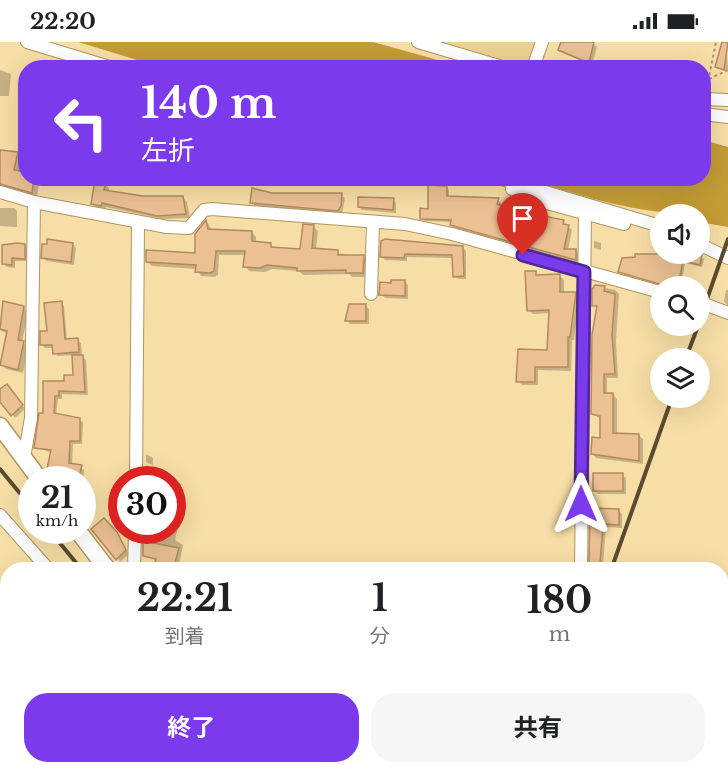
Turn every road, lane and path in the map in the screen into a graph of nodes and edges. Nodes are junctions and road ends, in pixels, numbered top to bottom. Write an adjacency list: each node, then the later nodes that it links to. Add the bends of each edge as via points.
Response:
1 (27, 42): 5 (street)
2 (418, 42): 6 (street)
3 (542, 42): 7 (street)
4 (716, 42): 8 (path)
5 (87, 60)
6 (479, 60)
7 (536, 60)
8 (711, 68)
9 (728, 70): 10 (path)
10 (711, 78)
11 (711, 100): 12 (street)
12 (728, 100)
13 (711, 115): 14 (street)
14 (728, 117)
15 (510, 186): 19 (street, via 532,199)
16 (523, 186): 20 (street)
17 (0, 192): 18 (street)
18 (34, 202): 21 (street); 32 (street, via 31,418)
19 (585, 215): 20 (street, via 625,224 637,225); 26 (street)
20 (642, 221): 23 (street)
21 (138, 222): 22 (street, via 189,228 204,210 212,209); 34 (street)
22 (373, 222): 26 (street, via 452,234); 28 (street)
23 (650, 223)
24 (710, 249): 25 (street)
25 (728, 258)
26 (584, 272): 27 (street); 41 (street)
27 (650, 289)
28 (371, 294)
29 (710, 306): 30 (street)
30 (728, 313)
31 (0, 426): 32 (street)
32 (24, 458): 33 (street)
33 (30, 466)
34 (136, 466)
35 (0, 515): 38 (street)
36 (88, 544): 39 (street)
37 (135, 544): 40 (street)
38 (42, 562)
39 (102, 562)
40 (134, 562)
41 (581, 562)

